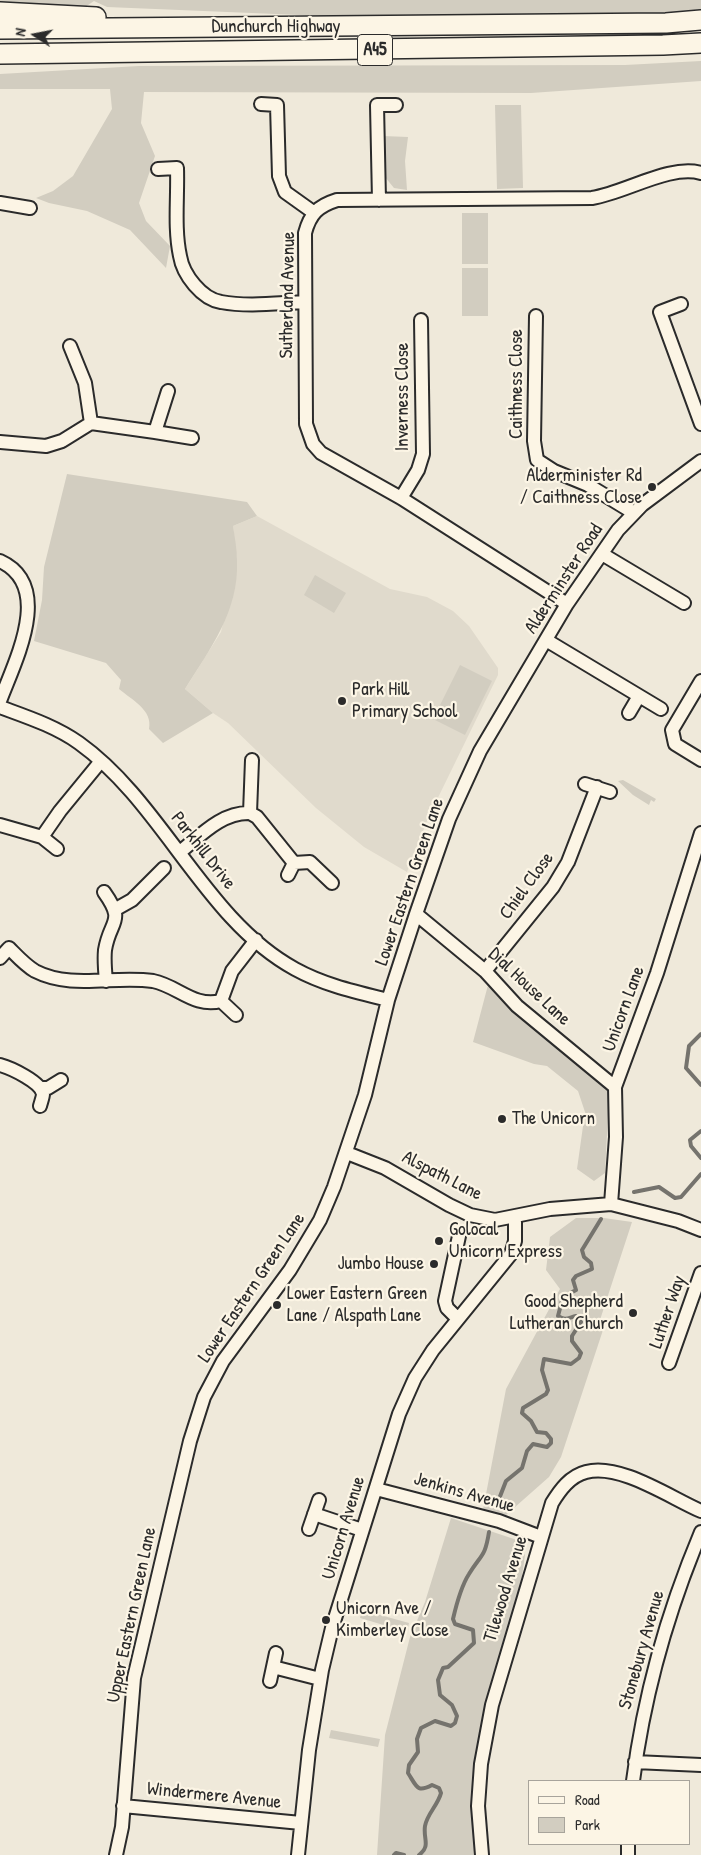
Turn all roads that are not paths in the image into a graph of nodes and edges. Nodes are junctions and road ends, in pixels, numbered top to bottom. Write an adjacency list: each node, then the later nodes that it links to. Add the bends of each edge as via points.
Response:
1 (0, 12): 3 (highway, via 168,21)
2 (701, 20): 3 (highway, Dunchurch Highway / A45)
3 (189, 28): 4 (highway, Dunchurch Highway / A45)
4 (0, 29)
5 (701, 43): 7 (highway, Dunchurch Highway / A45)
6 (0, 54): 7 (highway, Dunchurch Highway / A45)
7 (48, 54): 8 (highway)
8 (0, 66)
9 (261, 104): 16 (street, via 277,105 279,176 285,192)
10 (396, 105): 13 (street, via 377,105)
11 (158, 169): 17 (street, via 177,168 180,256 200,291 219,302)
12 (701, 173): 13 (street, Sutherland Avenue, via 671,173 592,198)
13 (379, 200): 16 (street, Sutherland Avenue, via 337,200)
14 (0, 203): 15 (street)
15 (30, 208)
16 (313, 212): 17 (street, Sutherland Avenue, via 305,233)
17 (305, 302): 29 (street, Sutherland Avenue, via 306,424 312,444 321,453)
18 (681, 304): 24 (street, via 660,312)
19 (536, 316): 30 (street, Caithness Close, via 534,441 537,460 554,472 588,485)
20 (421, 320): 29 (street, Inverness Close, via 423,454 418,470)
21 (70, 346): 23 (street, via 85,383)
22 (168, 391): 25 (street)
23 (91, 423): 25 (street); 27 (street, via 62,441 46,446)
24 (701, 424)
25 (155, 432): 26 (street)
26 (192, 438)
27 (0, 442)
28 (701, 461): 30 (street, Alderminster Road)
29 (401, 498): 34 (street, Sutherland Avenue)
30 (634, 513): 31 (street, Alderminster Road)
31 (602, 554): 33 (street, via 668,587); 34 (street, Alderminster Road)
32 (0, 561): 39 (street, via 21,578 28,605 24,637)
33 (684, 603)
34 (567, 604): 35 (street, Alderminster Road)
35 (546, 640): 37 (street, Alderminster Road); 38 (street)
36 (701, 681): 44 (street, via 672,730 675,744)
37 (514, 689): 59 (street, Lower Eastern Green Lane, via 480,751 449,819)
38 (639, 696): 41 (street); 42 (street)
39 (0, 701)
40 (0, 706): 45 (street, Parkhill Drive, via 61,732)
41 (661, 708)
42 (629, 713)
43 (252, 760): 47 (street)
44 (701, 760)
45 (101, 761): 50 (street); 52 (street, Parkhill Drive, via 148,811)
46 (610, 792): 63 (street, Chiel Close, via 591,785 568,862 553,887)
47 (250, 813): 52 (street, via 229,816); 53 (street, via 257,817)
48 (0, 825): 50 (street)
49 (701, 833): 70 (street, Unicorn Lane, via 657,973)
50 (42, 837): 51 (street)
51 (57, 849)
52 (180, 852): 60 (street, Parkhill Drive, via 218,900)
53 (294, 863): 55 (street); 56 (street, via 310,862)
54 (164, 868): 58 (street, via 132,900)
55 (288, 875)
56 (332, 882)
57 (104, 892): 58 (street)
58 (116, 909): 64 (street, via 105,952)
59 (416, 914): 63 (street, Dial House Lane); 65 (street, Lower Eastern Green Lane)
60 (256, 940): 65 (street, Parkhill Drive, via 280,960 302,972 339,987); 66 (street, via 232,971)
61 (4, 944): 62 (street); 64 (street, via 34,970 44,974 64,979)
62 (0, 958)
63 (485, 971): 70 (street, Dial House Lane, via 517,1006)
64 (106, 981): 66 (street, via 154,982 178,990 198,1002)
65 (388, 1000): 73 (street, Lower Eastern Green Lane)
66 (221, 1001): 67 (street)
67 (236, 1015)
68 (0, 1065): 71 (street, via 20,1073)
69 (61, 1080): 71 (street, via 48,1088)
70 (615, 1087): 74 (street, Unicorn Lane)
71 (40, 1088): 72 (street, via 43,1094)
72 (40, 1106)
73 (347, 1153): 75 (street, Alspath Lane, via 385,1168 470,1215 496,1220); 81 (street, Lower Eastern Green Lane, via 320,1220 290,1270 223,1361)
74 (617, 1205): 75 (street, Alspath Lane, via 550,1209); 76 (street, Alspath Lane)
75 (515, 1218): 79 (street, Unicorn Avenue, via 515,1241 511,1254)
76 (701, 1230)
77 (459, 1236): 79 (street, via 445,1301)
78 (701, 1273): 80 (street, Luther Way)
79 (458, 1319): 82 (street, Unicorn Avenue, via 433,1350 406,1396)
80 (669, 1363)
81 (198, 1415): 97 (street, Upper Eastern Green Lane, via 134,1678)
82 (376, 1489): 87 (street, Unicorn Avenue); 89 (street, Jenkins Avenue, via 499,1521)
83 (319, 1500): 85 (street)
84 (701, 1511): 89 (street, Tilewood Avenue, via 624,1475 584,1473 561,1488 552,1502)
85 (314, 1514): 86 (street); 87 (street)
86 (309, 1529)
87 (362, 1530): 92 (street, Unicorn Avenue)
88 (701, 1532): 94 (street, Stonebury Avenue, via 666,1624 648,1690)
89 (541, 1537): 101 (street, Tilewood Avenue, via 488,1724 478,1806)
90 (276, 1653): 91 (street)
91 (273, 1667): 92 (street); 93 (street)
92 (320, 1678): 98 (street, Unicorn Avenue)
93 (270, 1681)
94 (635, 1762): 95 (street); 96 (street, Stonebury Avenue)
95 (701, 1765)
96 (633, 1780)
97 (123, 1806): 98 (street, Windermere Avenue); 99 (street, Upper Eastern Green Lane)
98 (301, 1823): 100 (street, Unicorn Avenue)
99 (116, 1855)
100 (298, 1855)
101 (482, 1855)

